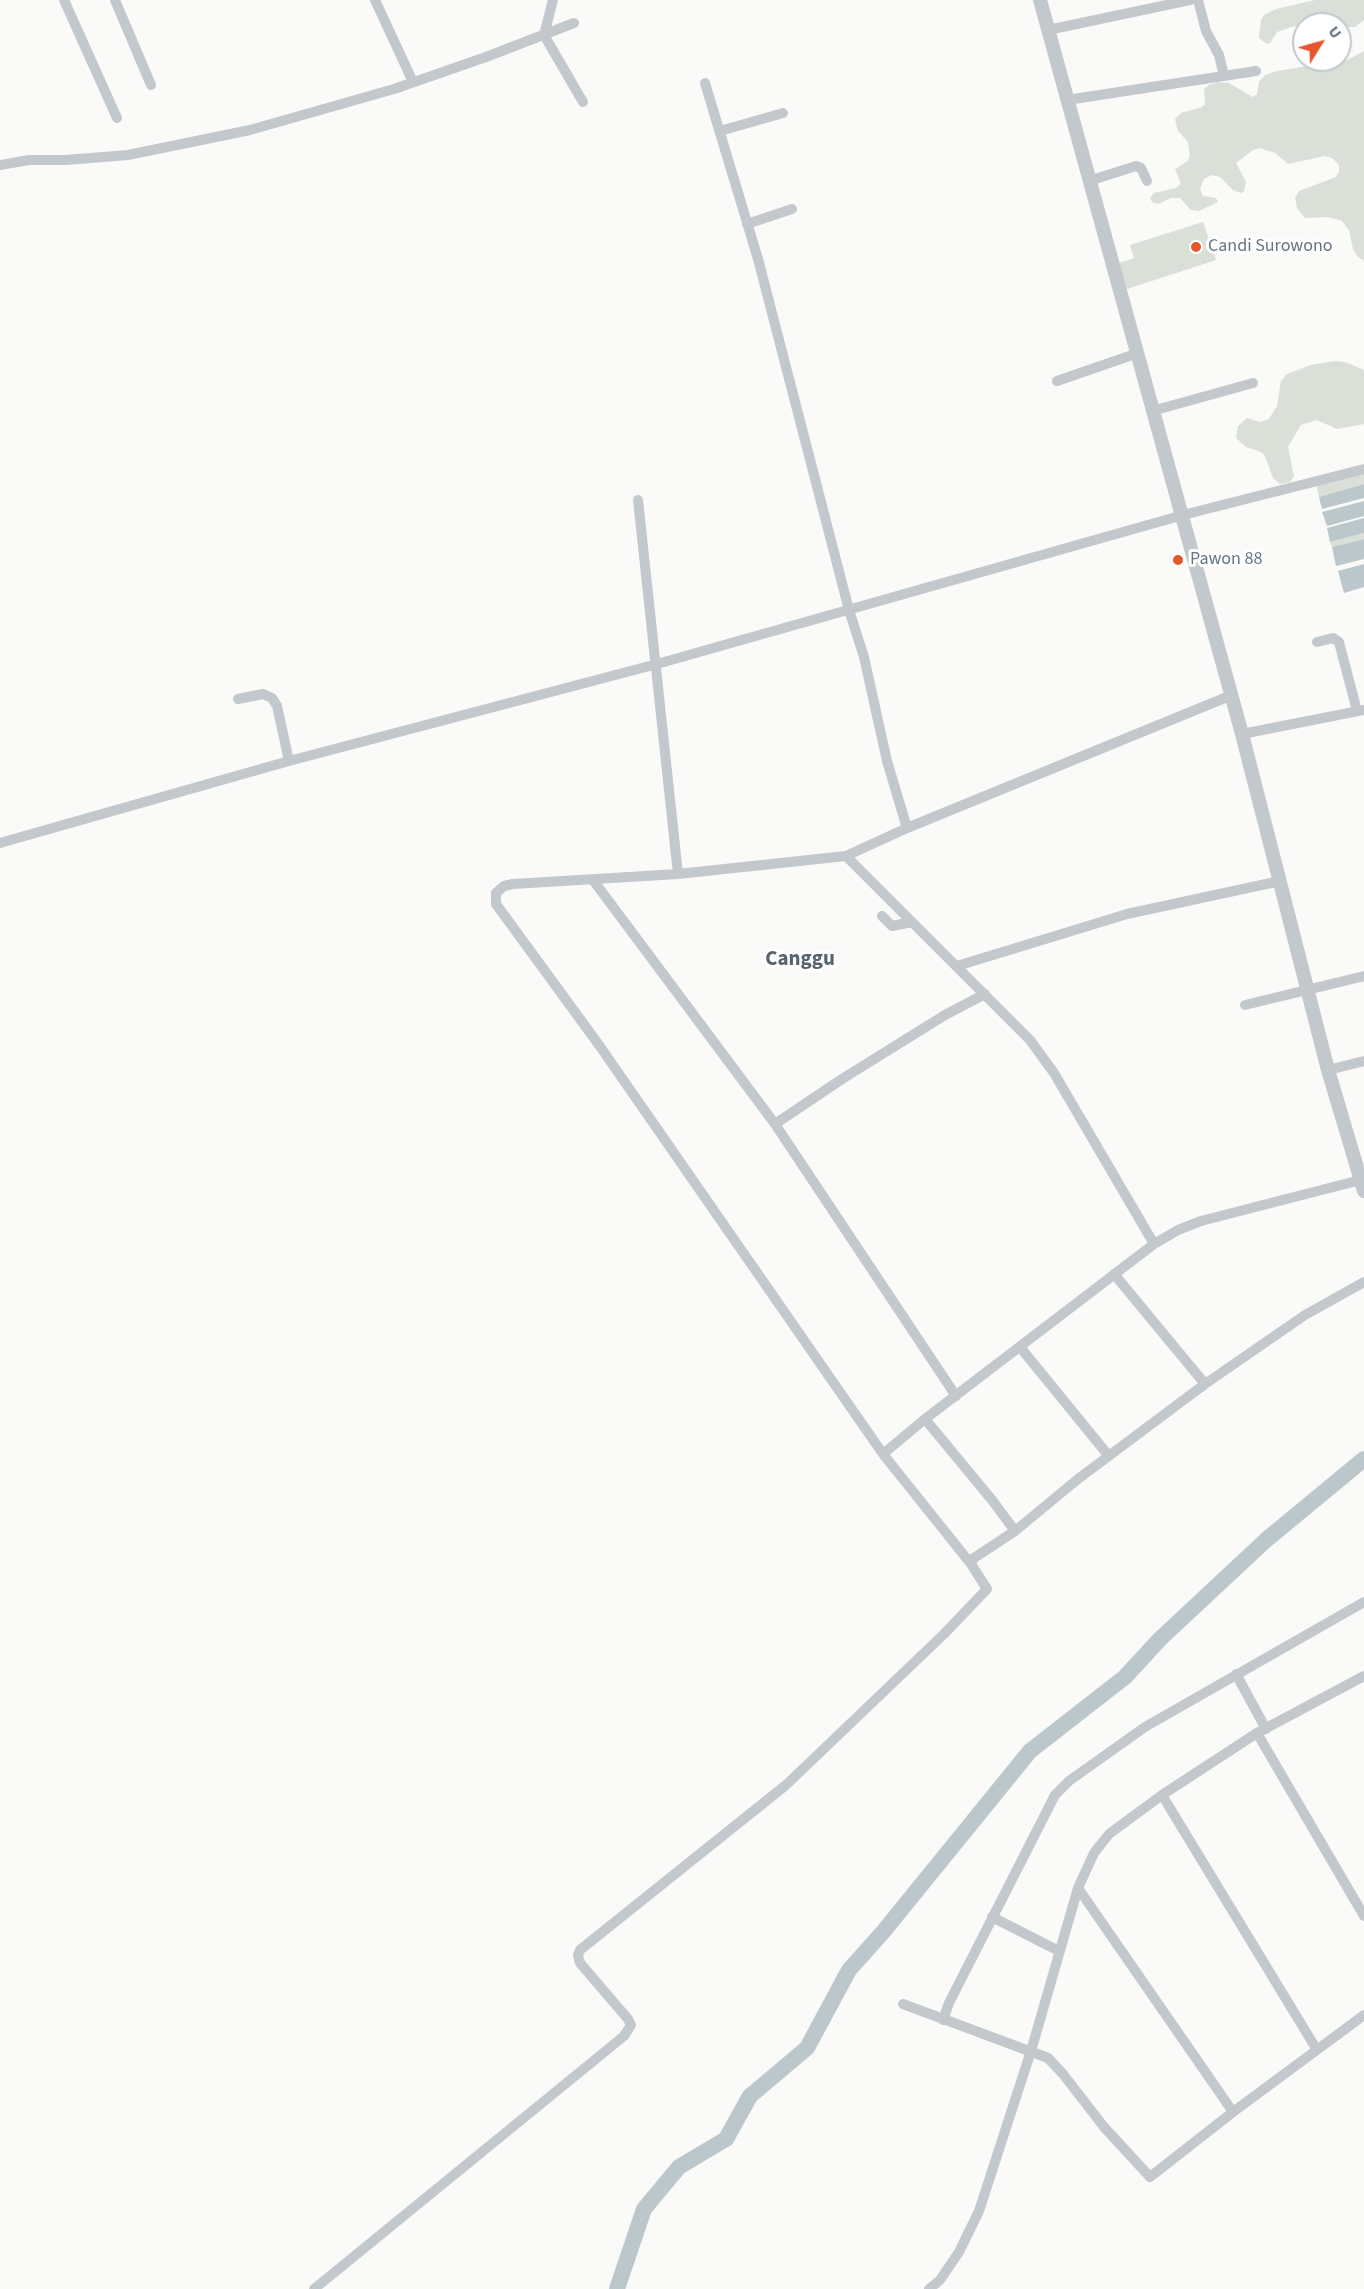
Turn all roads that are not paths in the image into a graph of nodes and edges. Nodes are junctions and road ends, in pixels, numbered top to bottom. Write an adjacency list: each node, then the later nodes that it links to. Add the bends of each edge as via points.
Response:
1 (64, 0): 19 (street)
2 (115, 0): 15 (street)
3 (375, 0): 13 (street)
4 (553, 0): 10 (street)
5 (1040, 0): 9 (street)
6 (1190, 0): 9 (street)
7 (1198, 0): 12 (street)
8 (574, 23): 10 (street)
9 (1048, 30): 16 (street)
10 (544, 35): 13 (street); 17 (street)
11 (1256, 71): 12 (street)
12 (1224, 76): 16 (street)
13 (413, 82): 21 (street, via 250,130 128,155)
14 (705, 83): 20 (street)
15 (151, 85)
16 (1067, 100): 22 (street)
17 (583, 102)
18 (783, 113): 20 (street)
19 (117, 118)
20 (720, 131): 25 (street)
21 (0, 165)
22 (1089, 181): 23 (street, via 1136,166); 26 (street)
23 (1147, 181)
24 (792, 208): 25 (street)
25 (747, 224): 33 (street)
26 (1138, 353): 27 (street); 29 (street)
27 (1057, 381)
28 (1253, 383): 29 (street)
29 (1152, 411): 32 (street)
30 (1364, 469): 32 (street)
31 (638, 500): 35 (street)
32 (1183, 515): 33 (street); 36 (street)
33 (849, 610): 35 (street); 41 (street)
34 (1317, 642): 38 (street, via 1333,638 1339,642)
35 (657, 664): 40 (street); 44 (street)
36 (1232, 695): 39 (street); 41 (street)
37 (238, 699): 40 (street, via 263,694 272,698)
38 (1361, 710): 39 (street)
39 (1242, 734): 46 (street)
40 (290, 761): 42 (street)
41 (907, 828): 43 (street)
42 (0, 843)
43 (846, 856): 44 (street); 48 (street)
44 (678, 874): 45 (street)
45 (594, 880): 56 (street); 65 (street, via 504,886 496,893 496,904 599,1044)
46 (1280, 881): 49 (street, via 1127,914); 51 (street)
47 (882, 916): 48 (street, via 892,926)
48 (912, 922): 49 (street)
49 (957, 966): 52 (street)
50 (1364, 976): 51 (street)
51 (1307, 989): 53 (street); 55 (street)
52 (985, 994): 56 (street); 58 (street, via 1030,1040 1054,1073)
53 (1245, 1005)
54 (1364, 1061): 55 (street)
55 (1328, 1070): 57 (street)
56 (775, 1124): 63 (street)
57 (1363, 1184): 58 (street, via 1201,1221)
58 (1154, 1244): 59 (street)
59 (1114, 1274): 61 (street); 62 (street)
60 (1364, 1282): 62 (street, via 1305,1315)
61 (1020, 1347): 63 (street); 66 (street)
62 (1205, 1384): 66 (street)
63 (956, 1396): 64 (street)
64 (925, 1419): 65 (street); 67 (street)
65 (883, 1454): 68 (street)
66 (1108, 1455): 67 (street)
67 (1015, 1531): 68 (street)
68 (971, 1564): 84 (street, via 987,1589 944,1635 786,1785 580,1950 580,1963 628,2019 631,2025 624,2036)
69 (1364, 1602): 70 (street)
70 (1236, 1674): 72 (street); 76 (street, via 1145,1726 1069,1781 1056,1796)
71 (1364, 1676): 72 (street)
72 (1261, 1731): 73 (street); 75 (street)
73 (1162, 1795): 74 (street, via 1109,1834 1094,1853); 82 (street)
74 (1078, 1888): 77 (street); 83 (street)
75 (1364, 1916)
76 (992, 1917): 77 (street); 80 (street)
77 (1059, 1951): 81 (street)
78 (903, 2004): 80 (street)
79 (1364, 2015): 82 (street)
80 (943, 2020): 81 (street)
81 (1031, 2050): 83 (street, via 1056,2066 1149,2177); 85 (street, via 979,2211 959,2252)
82 (1317, 2050): 83 (street)
83 (1233, 2112)
84 (314, 2289)
85 (929, 2289)

